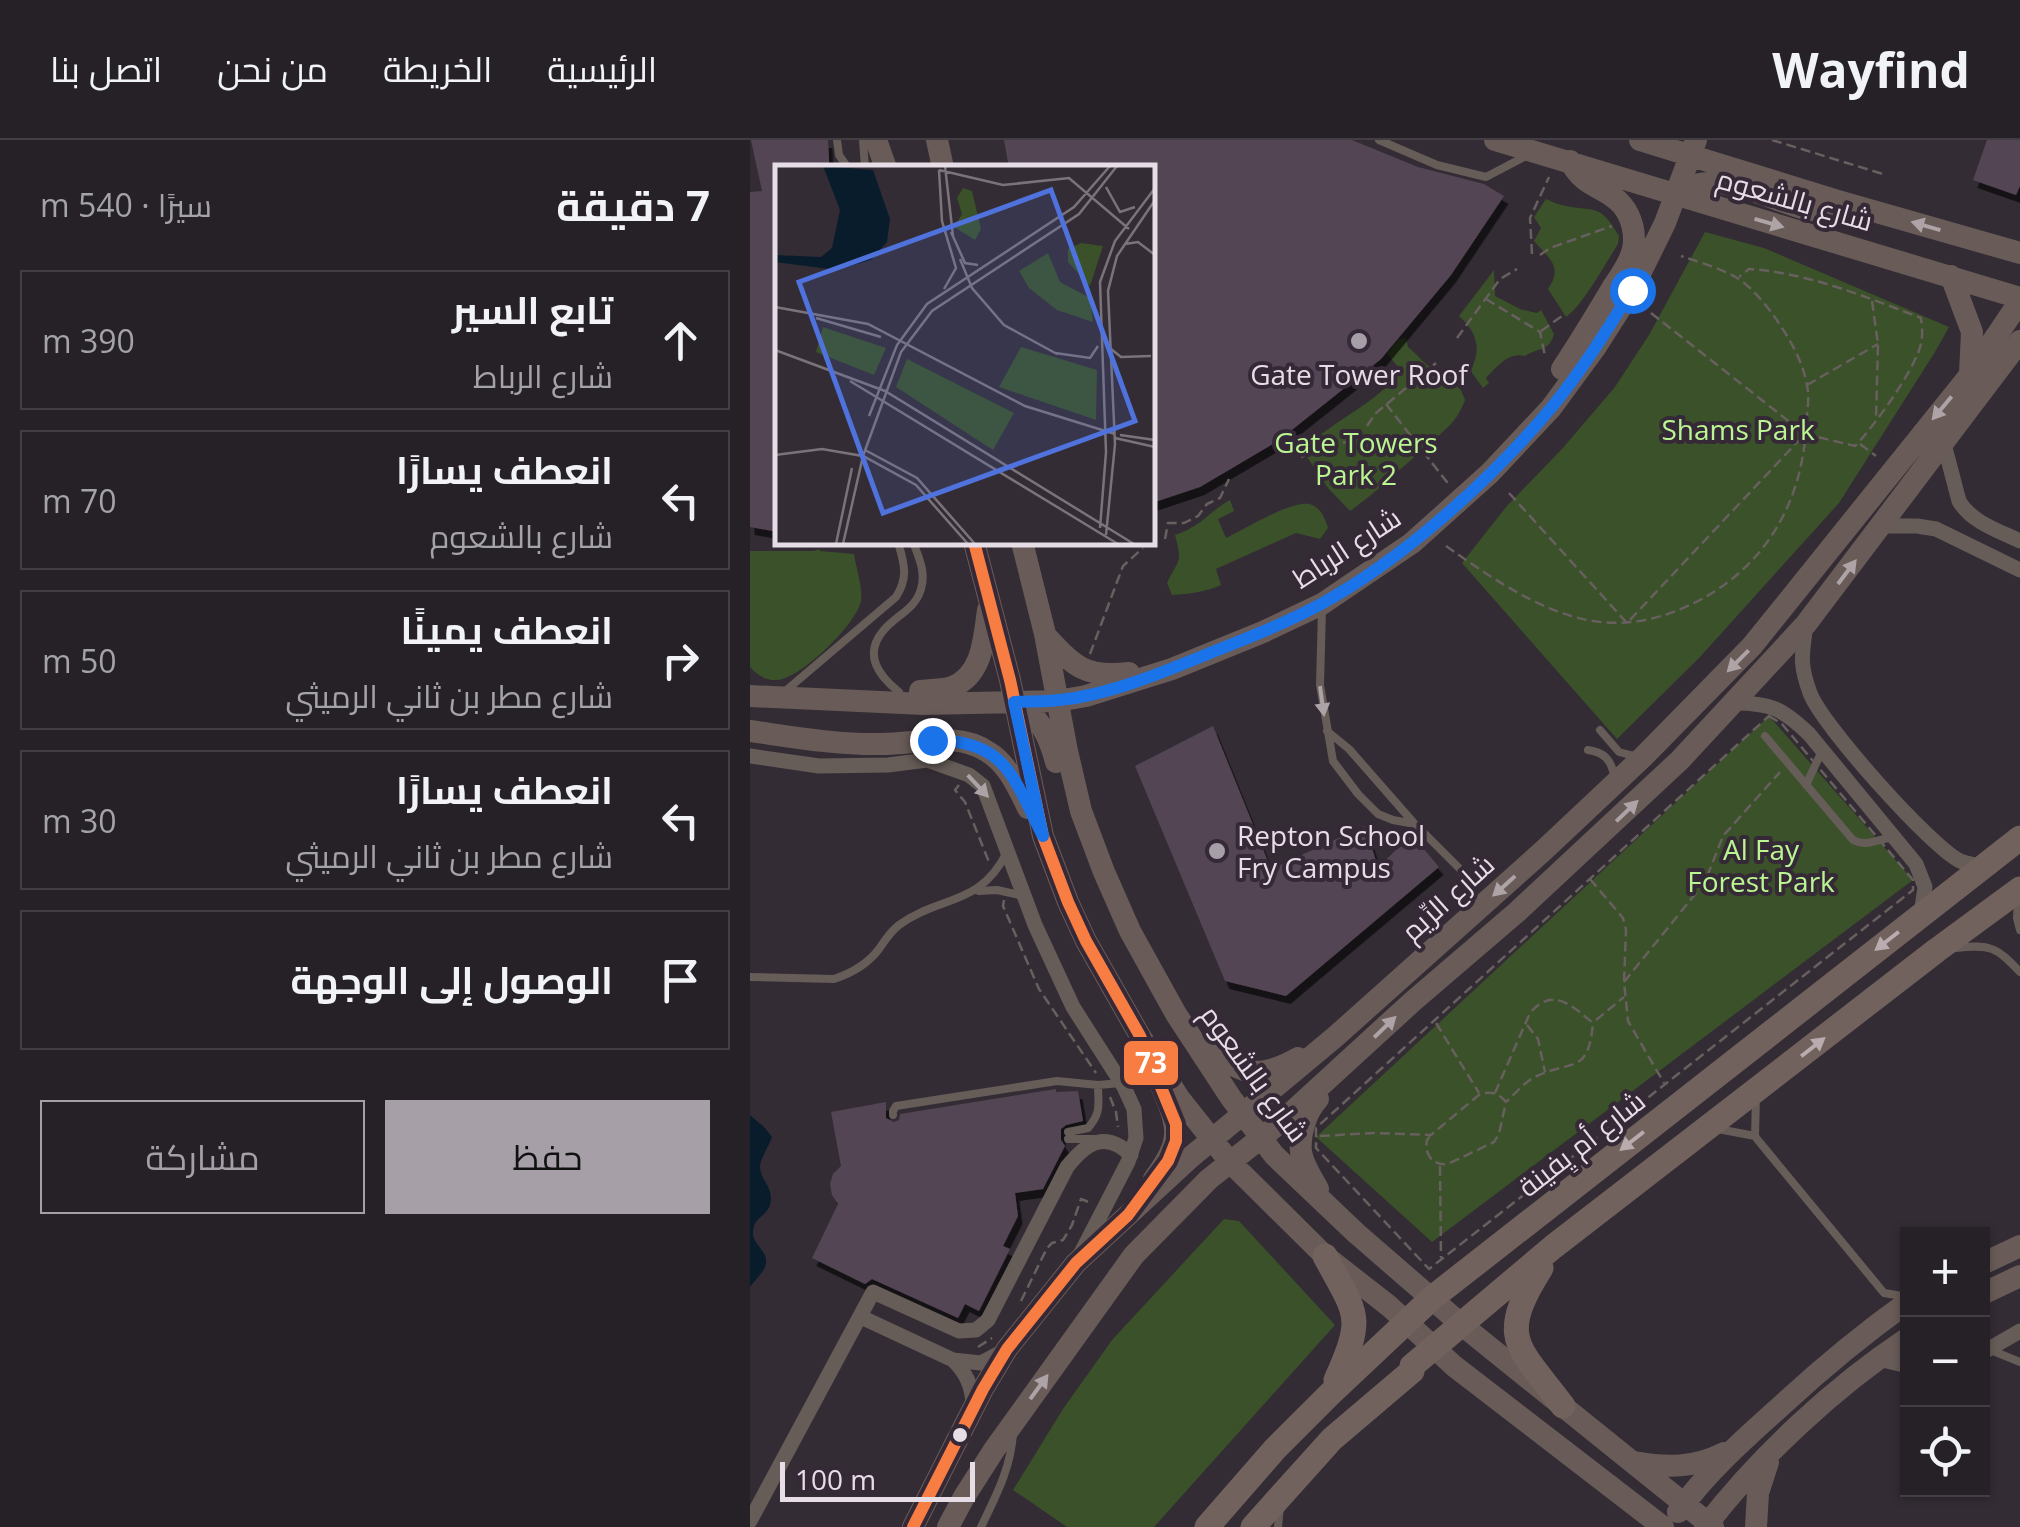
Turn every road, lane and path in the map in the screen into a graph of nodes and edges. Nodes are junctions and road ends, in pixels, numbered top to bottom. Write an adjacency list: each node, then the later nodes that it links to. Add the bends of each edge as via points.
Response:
1 (837, 140): 12 (lane)
2 (863, 140): 13 (lane)
3 (876, 140): 14 (main road)
4 (892, 140): 15 (main road)
5 (938, 140): 16 (main road)
6 (1379, 140): 11 (lane, via 1437,166 1486,177)
7 (1495, 140): 11 (main road, شارع بالشعوم)
8 (1640, 140): 10 (main road, شارع بالشعوم)
9 (1772, 140): 17 (path)
10 (1693, 147): 18 (main road, شارع الرباط); 19 (main road, شارع بالشعوم)
11 (1554, 157): 18 (main road, شارع بالشعوم); 24 (path, via 1530,218); 45 (main road, via 1622,205 1634,238 1627,264 1558,376)
12 (846, 165)
13 (866, 165)
14 (885, 165)
15 (897, 165)
16 (942, 165)
17 (1883, 174)
18 (1676, 195): 19 (main road, via 1707,182 1809,210); 28 (main road, شارع بالشعوم, one-way to 28); 45 (main road, شارع الرباط, via 1632,290)
19 (1838, 201): 22 (main road, شارع بالشعوم, one-way to 19)
20 (1621, 223): 25 (path)
21 (2020, 233): 22 (main road)
22 (1969, 239): 23 (main road, شارع بالشعوم)
23 (2020, 252)
24 (1532, 254)
25 (1540, 255)
26 (1680, 256): 29 (path)
27 (1517, 270): 30 (path, via 1500,279)
28 (1951, 276): 32 (main road, شارع بالشعوم); 42 (main road, via 1972,332)
29 (1738, 278): 31 (path, via 1750,269 1768,270); 43 (path, via 1786,332)
30 (1486, 299): 35 (path); 36 (path)
31 (1871, 299): 38 (path); 46 (path, via 1921,318 1922,328 1914,364)
32 (2020, 300): 42 (main road, شارع الرِّيم)
33 (1650, 313): 48 (path)
34 (1562, 316): 35 (path)
35 (1540, 332): 39 (path)
36 (1457, 338)
37 (2020, 341): 40 (main road, شارع الرِّيم)
38 (1878, 344): 43 (path); 46 (path)
39 (1545, 356)
40 (2012, 358): 51 (main road, شارع الرِّيم)
41 (1436, 363): 44 (path)
42 (1970, 374): 91 (main road, شارع الرِّيم, one-way to 91, via 1752,646)
43 (1806, 385): 48 (path)
44 (1386, 404): 47 (path); 55 (path)
45 (1551, 408): 70 (main road, شارع الرباط, via 1412,543)
46 (1876, 419): 50 (path)
47 (1367, 426)
48 (1805, 434): 50 (path); 71 (path); 71 (path, via 1797,486 1760,553 1702,601)
49 (1349, 442): 53 (path)
50 (1859, 443): 52 (path)
51 (1944, 444): 57 (main road, شارع الرِّيم); 58 (street, via 1959,501)
52 (1876, 456)
53 (1301, 457)
54 (1229, 478): 59 (path, via 1220,498 1198,516 1168,523)
55 (1450, 486)
56 (1509, 493): 71 (path)
57 (1882, 526): 67 (street, via 1936,529); 72 (main road, شارع الرِّيم, one-way to 57)
58 (1992, 527): 60 (street); 67 (street, via 1975,535)
59 (1165, 539)
60 (2020, 542)
61 (899, 545): 78 (lane, via 906,573 896,596)
62 (914, 545): 76 (lane, via 923,572 920,594 883,631 874,654 882,678)
63 (975, 545): 69 (main road)
64 (1023, 545): 73 (main road, شارع بالشعوم)
65 (1446, 546): 71 (path, via 1554,610)
66 (1143, 548): 74 (path, via 1124,566)
67 (1978, 548): 68 (street)
68 (2020, 570)
69 (990, 596): 76 (main road, via 980,657 970,674 951,688); 80 (main road)
70 (1322, 604): 75 (main road, شارع الرباط); 85 (lane, one-way to 85, via 1320,685)
71 (1627, 624)
72 (1806, 624): 81 (main road, شارع الرِّيم); 82 (street, via 1801,664)
73 (1045, 634): 75 (main road, via 1073,663 1098,675); 79 (main road, شارع بالشعوم)
74 (1088, 660)
75 (1172, 669): 79 (main road, شارع الرباط)
76 (898, 692): 78 (main road)
77 (750, 696): 78 (main road)
78 (777, 697): 80 (main road, شارع الرباط)
79 (1058, 701): 80 (main road, شارع الرباط); 115 (main road, شارع بالشعوم, via 1081,810)
80 (1014, 702): 100 (main road); 115 (main road, via 1048,736 1086,867)
81 (1735, 703): 86 (street, via 1777,708); 127 (main road, شارع الرِّيم, one-way to 81, via 1622,816)
82 (1826, 721): 86 (street, via 1814,722); 99 (street)
83 (1600, 730): 91 (lane, via 1619,752)
84 (750, 731): 88 (main road)
85 (1327, 731): 98 (lane); 98 (lane, via 1333,761 1358,794 1378,814)
86 (1809, 734): 92 (street)
87 (1765, 736): 93 (lane)
88 (803, 738): 94 (street); 100 (main road, via 881,744 960,740 980,748 1004,765)
89 (1588, 750): 96 (lane, via 1611,763)
90 (750, 756): 94 (street, via 819,766)
91 (1642, 757): 96 (main road, شارع الرِّيم)
92 (1819, 757): 97 (lane); 102 (path); 103 (street); 107 (path, via 1768,716)
93 (1788, 764): 97 (lane); 119 (path, via 1722,836 1705,882)
94 (888, 765): 95 (street, via 927,760)
95 (969, 775): 104 (street, one-way to 104, via 988,794); 106 (path, via 955,790)
96 (1613, 785): 113 (main road, شارع الرِّيم, one-way to 113)
97 (1806, 785): 102 (lane, via 1853,840)
98 (1414, 824): 113 (lane, via 1462,871 1470,892)
99 (1922, 830): 103 (street, via 1914,844); 105 (street, via 1961,861)
100 (1043, 836): 125 (main road, via 1086,941)
101 (2020, 838): 105 (main road, شارع أم يِفينة)
102 (1878, 840): 103 (lane); 131 (path, via 1913,880 1913,890)
103 (1900, 842): 112 (street, via 1924,880)
104 (1008, 852): 106 (lane); 111 (street)
105 (1983, 867): 112 (main road, شارع أم يِفينة)
106 (996, 870): 109 (lane)
107 (1590, 879): 119 (path, via 1623,918); 122 (path)
108 (2020, 889): 114 (lane); 116 (main road)
109 (975, 892): 110 (lane); 118 (lane, via 905,922 847,975)
110 (1004, 892): 111 (lane); 130 (path, via 1039,988)
111 (1024, 896): 129 (street, via 1074,1007)
112 (1921, 914): 161 (main road, شارع أم يِفينة, one-way to 161)
113 (1467, 920): 126 (main road, شارع الرِّيم)
114 (2020, 930)
115 (1130, 932): 121 (main road, شارع بالشعوم)
116 (1937, 950): 117 (lane, via 1986,946); 132 (main road, one-way to 116)
117 (2020, 972)
118 (750, 977)
119 (1624, 982): 120 (path)
120 (1626, 996): 123 (path); 131 (path, via 1628,1020)
121 (1176, 1014): 126 (main road, via 1226,1062 1250,1072 1280,1068); 137 (main road, شارع بالشعوم)
122 (1435, 1020): 133 (path); 140 (path, via 1316,1128)
123 (1593, 1022): 124 (path, via 1555,999 1537,1005); 128 (path, via 1590,1049 1579,1064)
124 (1526, 1023): 128 (path, via 1538,1039); 134 (path)
125 (1140, 1036): 142 (main road); 150 (main road, via 1176,1124 1176,1140)
126 (1336, 1037): 137 (main road, شارع الرِّيم)
127 (1354, 1057): 143 (main road, شارع الرِّيم); 148 (main road, via 1305,1120 1301,1152)
128 (1545, 1074): 135 (path)
129 (1121, 1083): 130 (lane); 145 (street, via 1137,1124)
130 (1101, 1084): 136 (lane, via 1057,1081 896,1106); 144 (path, via 1116,1112); 144 (lane, via 1096,1118 1068,1136)
131 (1665, 1084): 154 (path)
132 (1756, 1091): 138 (main road); 141 (lane)
133 (1480, 1094): 134 (path); 139 (path)
134 (1495, 1094): 135 (path)
135 (1506, 1102): 147 (path, via 1494,1142)
136 (893, 1115)
137 (1243, 1115): 142 (main road, شارع الرِّيم); 143 (main road, شارع بالشعوم)
138 (1709, 1128): 141 (lane); 152 (main road)
139 (1431, 1135): 140 (path); 147 (path, via 1427,1154)
140 (1316, 1136): 154 (path, via 1316,1148 1429,1268)
141 (1755, 1136): 159 (lane)
142 (1212, 1138): 146 (main road); 150 (main road, شارع الرِّيم)
143 (1260, 1139): 146 (main road, شارع الرِّيم); 148 (main road, شارع بالشعوم)
144 (1112, 1142): 145 (street); 164 (street, via 1091,1144 1067,1168 988,1320 976,1330 958,1331 876,1287)
145 (1131, 1155): 149 (street)
146 (1230, 1162): 153 (main road); 182 (main road, شارع الرِّيم, one-way to 146, via 1134,1256)
147 (1440, 1165): 154 (path)
148 (1326, 1206): 161 (main road, شارع بالشعوم)
149 (1104, 1209): 156 (street); 163 (path, via 1081,1200 1072,1225 1047,1248)
150 (1128, 1215): 156 (main road, شارع الرِّيم)
151 (2020, 1246): 155 (main road)
152 (1553, 1248): 167 (main road); 180 (main road, via 1523,1296 1515,1323 1525,1354)
153 (1325, 1256): 165 (main road); 179 (main road, via 1356,1327)
154 (1441, 1259)
155 (1990, 1260)
156 (1076, 1264): 169 (main road, شارع الرِّيم)
157 (2020, 1276): 158 (main road)
158 (1990, 1290)
159 (1884, 1292): 160 (lane); 166 (lane)
160 (1900, 1297)
161 (1432, 1298): 165 (main road, شارع أم يِفينة); 167 (main road, شارع بالشعوم)
162 (1900, 1306): 166 (main road)
163 (1015, 1311)
164 (862, 1317): 175 (street); 189 (street)
165 (1406, 1322): 171 (main road); 179 (main road, شارع أم يِفينة)
166 (1880, 1322): 183 (main road)
167 (1462, 1326): 171 (main road); 180 (main road, شارع بالشعوم)
168 (2020, 1331): 173 (street)
169 (1001, 1342): 172 (path); 175 (street, via 995,1358); 181 (main road, شارع الرِّيم)
170 (1900, 1344): 176 (main road)
171 (1434, 1347): 186 (main road); 187 (main road)
172 (977, 1348)
173 (1990, 1349)
174 (1990, 1352): 177 (lane)
175 (952, 1360): 181 (street, via 970,1383)
176 (1878, 1360): 178 (street); 184 (main road)
177 (2020, 1362)
178 (1900, 1364)
179 (1330, 1394): 194 (main road, شارع أم يِفينة)
180 (1564, 1406): 185 (main road, شارع بالشعوم)
181 (973, 1408): 191 (main road, شارع الرِّيم)
182 (1014, 1422): 192 (main road, شارع الرِّيم); 193 (lane, via 1009,1464)
183 (1740, 1442): 185 (main road, via 1681,1467); 188 (main road)
184 (1772, 1452): 190 (main road); 199 (main road, via 1758,1493)
185 (1633, 1462): 188 (main road, شارع بالشعوم)
186 (1608, 1483): 197 (main road); 198 (main road)
187 (1282, 1492): 195 (main road); 196 (lane)
188 (1684, 1503): 190 (main road, شارع بالشعوم); 198 (main road)
189 (750, 1520)
190 (1709, 1526)
191 (913, 1527)
192 (948, 1527)
193 (980, 1527)
194 (1207, 1527)
195 (1253, 1527)
196 (1278, 1527)
197 (1630, 1527)
198 (1665, 1527)
199 (1756, 1527)

